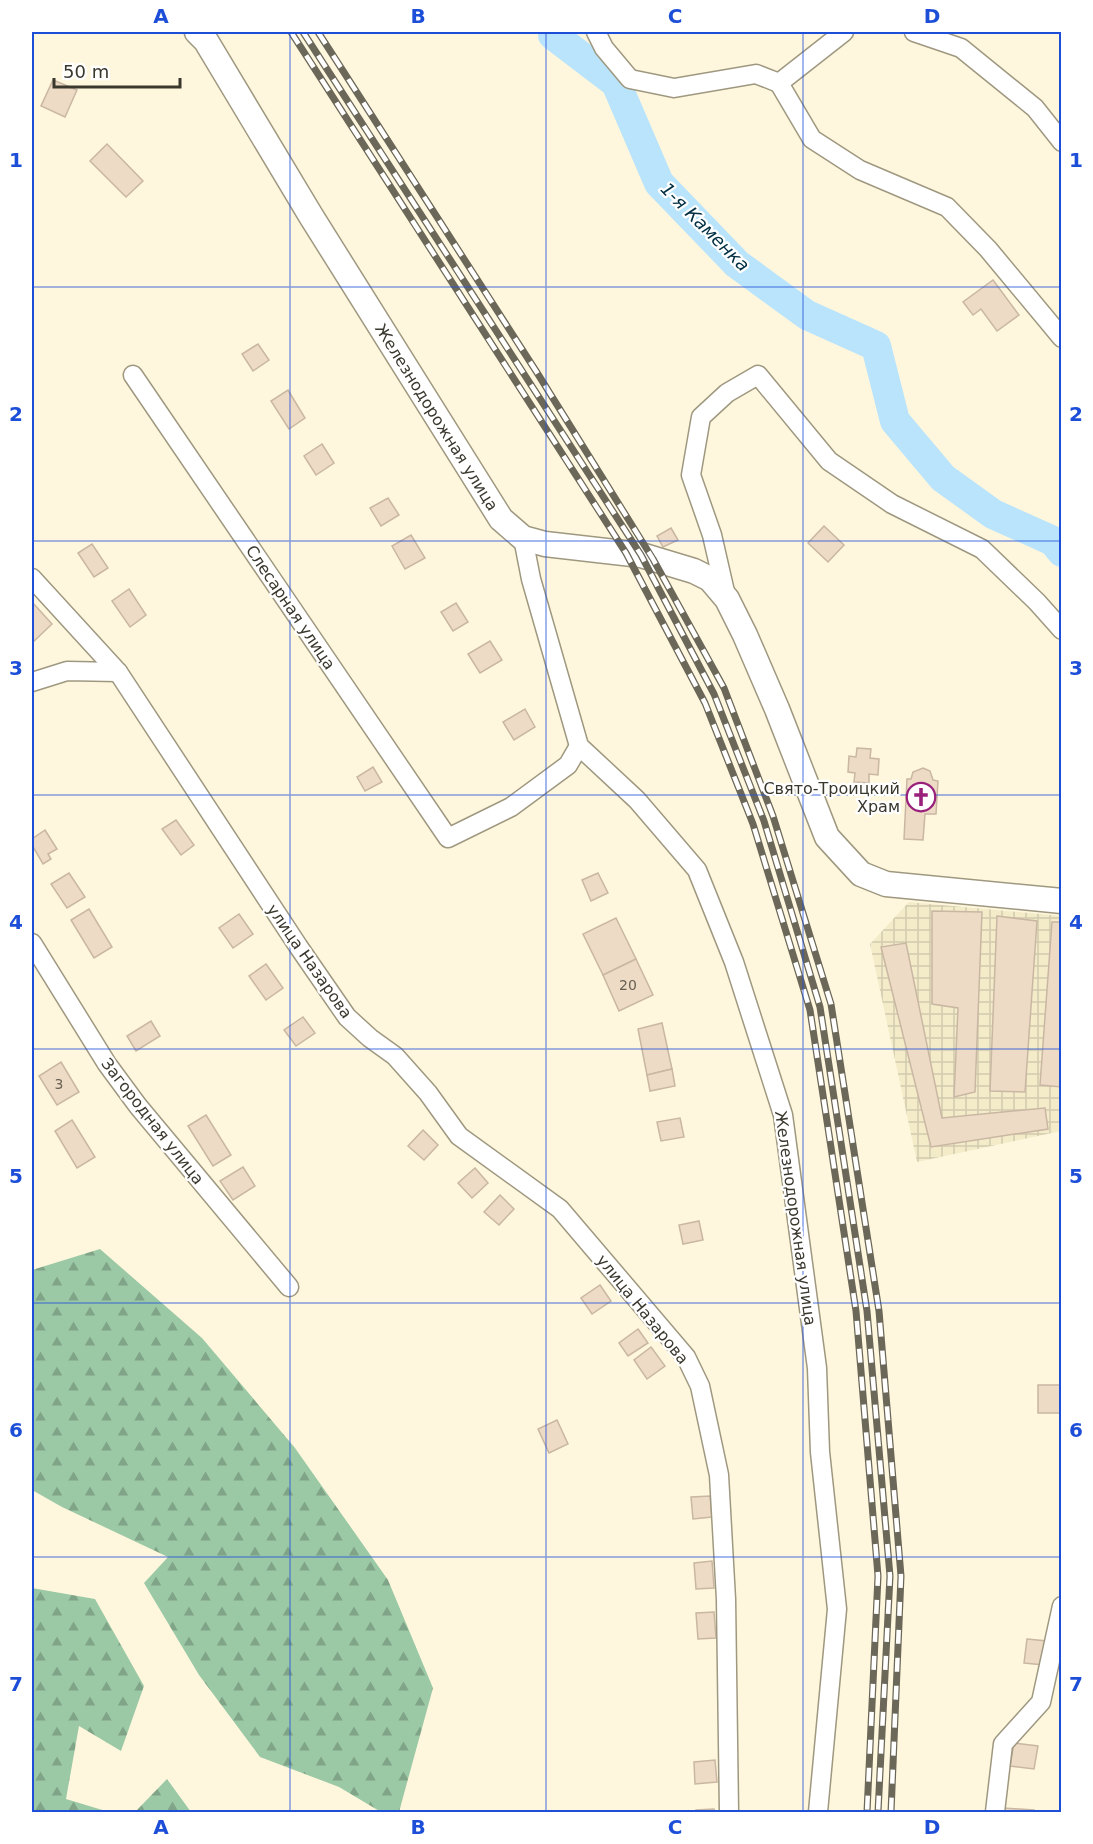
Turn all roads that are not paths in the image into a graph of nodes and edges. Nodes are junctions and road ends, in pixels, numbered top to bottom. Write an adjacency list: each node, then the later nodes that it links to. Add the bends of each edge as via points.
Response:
1 (197, 32): 9 (street, Железнодорожная улица, via 501,519)
2 (596, 32): 5 (street, via 630,79 674,88 756,74)
3 (844, 32): 5 (street)
4 (914, 32): 6 (street, via 960,48 1035,108)
5 (779, 83): 7 (street, via 812,139 860,170 947,207 988,249)
6 (1062, 142)
7 (1062, 338)
8 (133, 375): 15 (street, Слесарная улица, via 448,838 511,807 568,765)
9 (523, 538): 11 (street, via 640,555 710,579); 15 (street)
10 (32, 578): 13 (street, улица Назарова)
11 (727, 599): 12 (street, via 712,535 691,475 701,417 728,393 759,375 829,461 892,504 982,549); 16 (street, via 777,709 827,837 861,874 886,884)
12 (1062, 630)
13 (118, 672): 14 (street, via 67,671); 20 (street, улица Назарова, via 347,1017 395,1056 459,1136 560,1209 686,1356 700,1386 719,1475 726,1599)
14 (32, 682)
15 (579, 746): 21 (street, Железнодорожная улица, via 637,800 697,870 734,962 783,1115 817,1368 820,1452 837,1609)
16 (1062, 901)
17 (32, 943): 18 (street, Загородная улица, via 107,1064 138,1106)
18 (290, 1287)
19 (1062, 1606): 22 (street, via 1041,1702 1003,1744)
20 (729, 1812)
21 (818, 1812)
22 (995, 1812)

